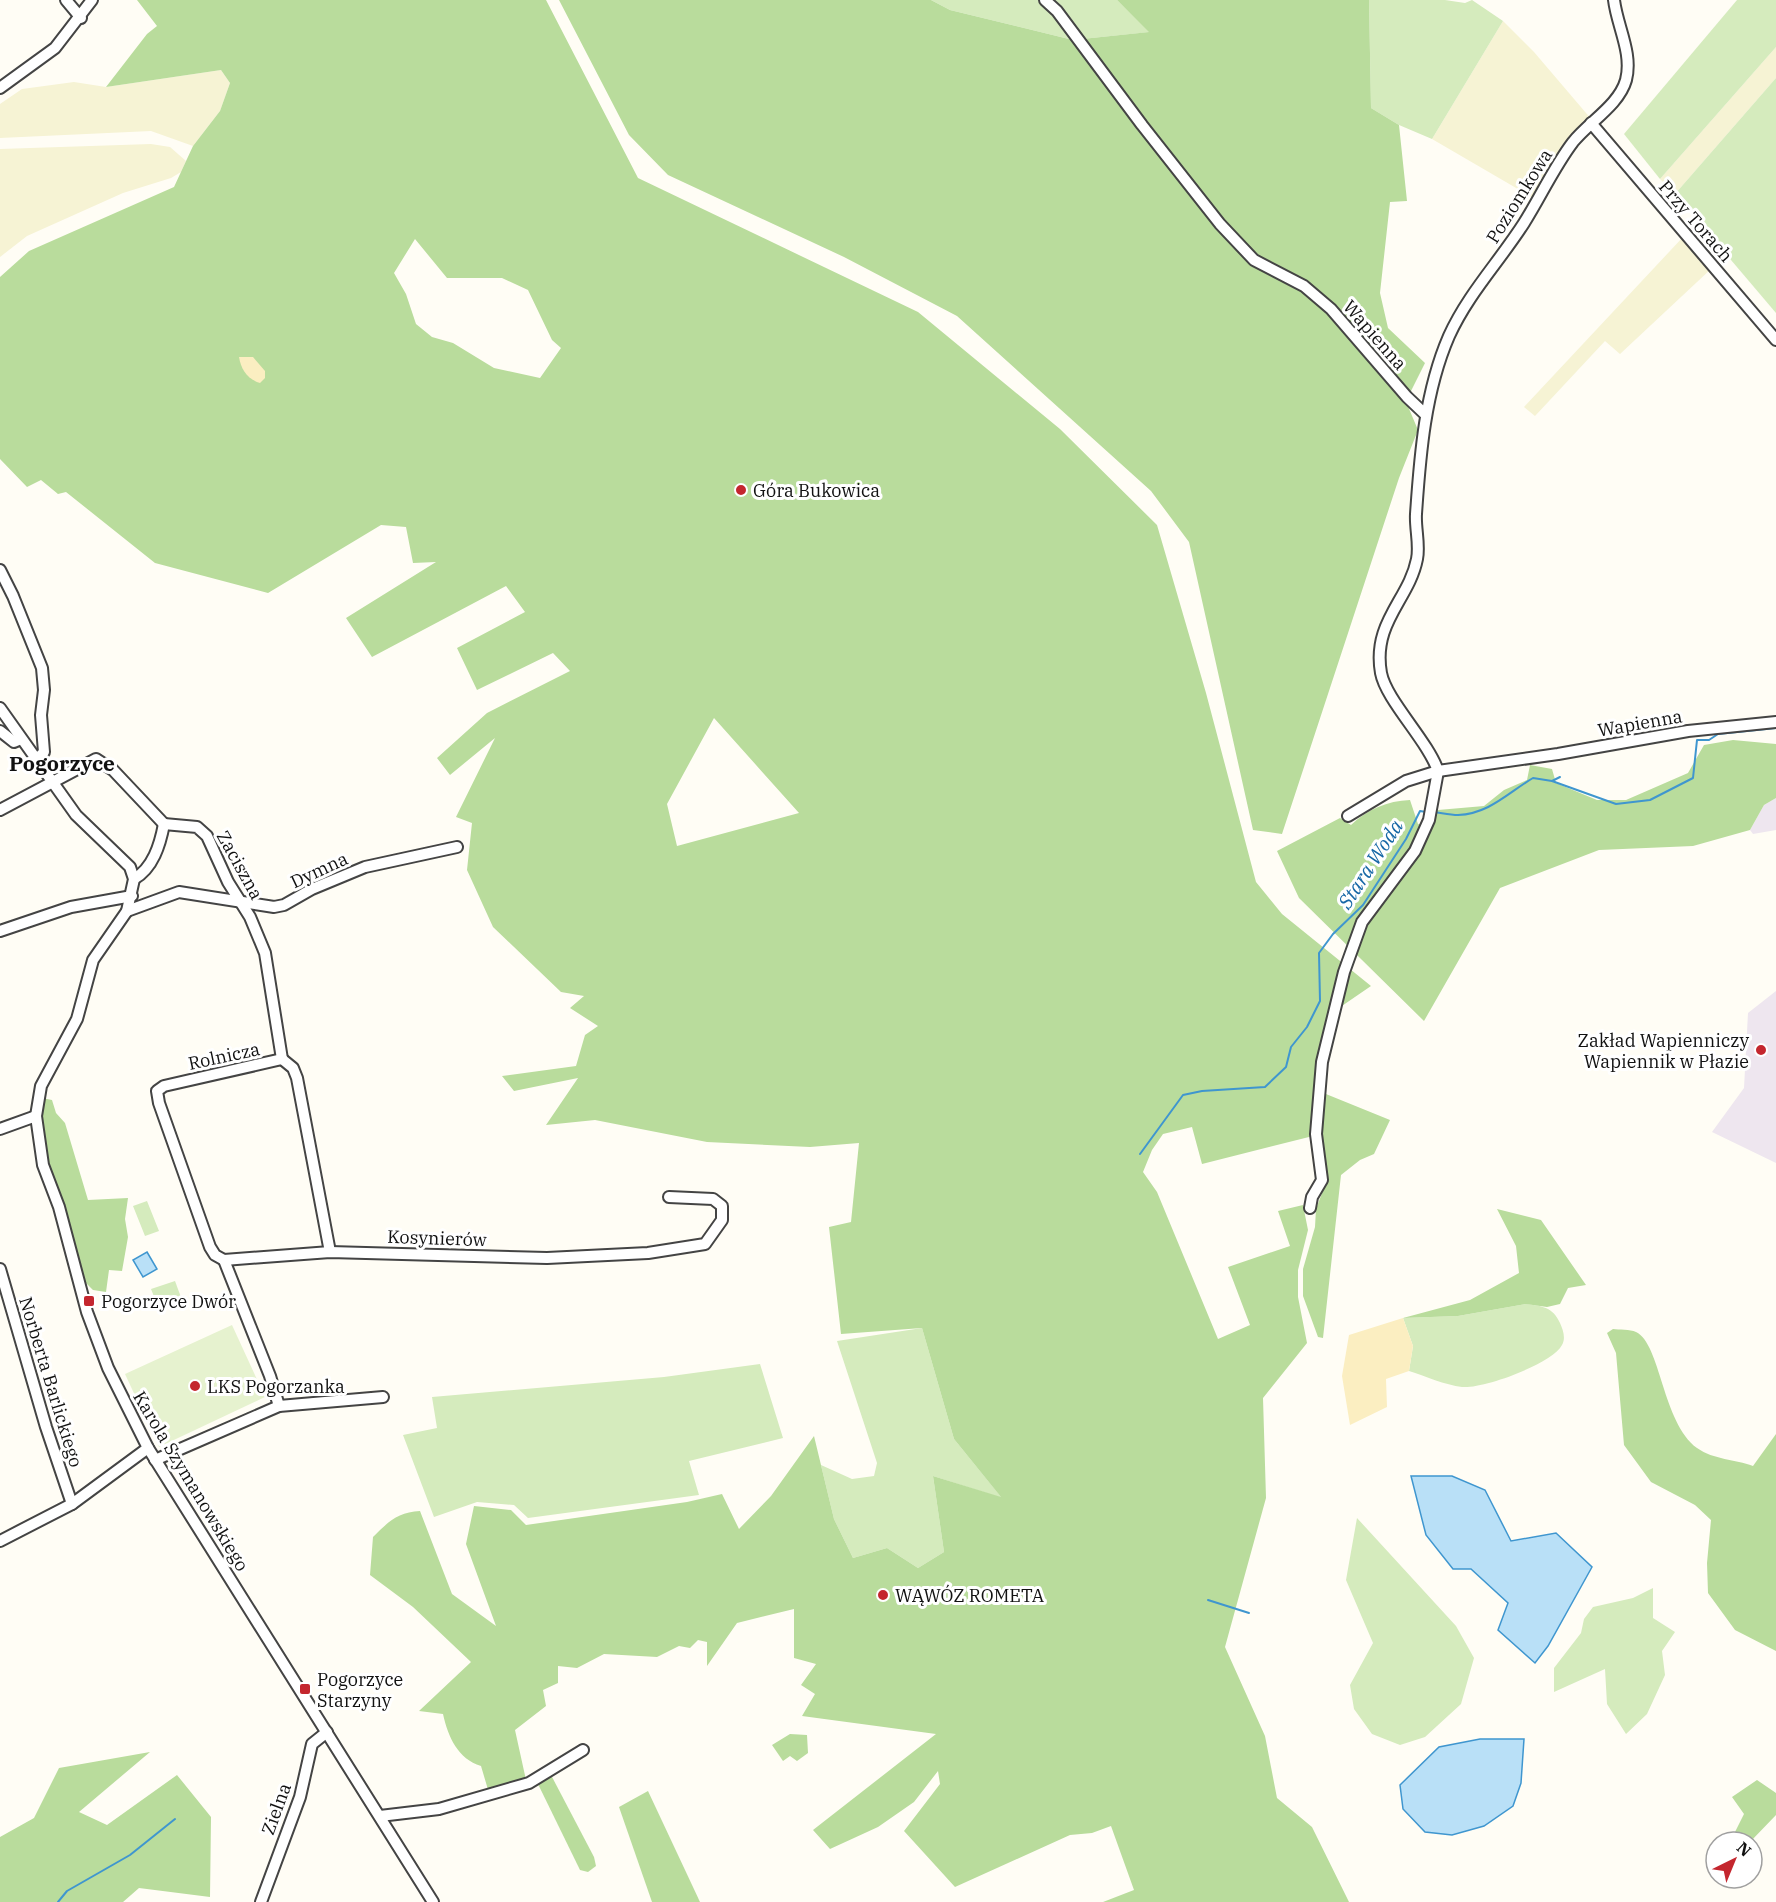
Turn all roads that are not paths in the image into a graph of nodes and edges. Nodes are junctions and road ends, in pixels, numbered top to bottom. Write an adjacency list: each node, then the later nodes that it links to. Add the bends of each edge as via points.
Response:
1 (66, 0): 5 (street)
2 (92, 0): 5 (street)
3 (1045, 0): 9 (street, Wapienna, via 1220,224 1254,260 1304,286 1331,309)
4 (1614, 0): 7 (street, Poziomkowa, via 1627,54 1625,81 1613,101)
5 (81, 18): 6 (street, via 55,48)
6 (0, 88)
7 (1591, 123): 8 (street, Przy Torach); 9 (street, Poziomkowa, via 1564,154 1525,222 1466,302 1442,356)
8 (1776, 340)
9 (1426, 415): 16 (street, via 1415,522 1418,554 1415,568 1385,624 1381,671)
10 (0, 570): 15 (street, via 42,668 44,752)
11 (0, 708): 14 (street)
12 (1776, 722): 16 (street, Wapienna, via 1688,731)
13 (0, 731): 14 (street, via 14,742)
14 (21, 739): 15 (street)
15 (36, 760): 17 (street)
16 (1438, 771): 19 (street, Wapienna, via 1406,781); 31 (street, via 1429,820 1415,852 1362,922 1350,953 1322,1062 1316,1134 1322,1180)
17 (52, 782): 18 (street); 20 (street, via 96,759 113,770); 22 (street, via 76,815 129,867)
18 (0, 810)
19 (1348, 816)
20 (164, 824): 22 (street, via 148,867); 24 (street, Zaciszna, via 197,826 207,836)
21 (457, 847): 24 (street, Dymna, via 365,867 284,905 259,907)
22 (134, 879): 23 (street, Karola Szymanowskiego)
23 (132, 896): 25 (street, Karola Szymanowskiego); 26 (street, via 71,907)
24 (240, 902): 25 (street, Dymna, via 179,892); 27 (street, Zaciszna, via 265,953)
25 (127, 910): 28 (street, Karola Szymanowskiego, via 93,960 76,1019 41,1086)
26 (0, 931)
27 (282, 1059): 32 (street, Rolnicza, via 293,1068 297,1078); 33 (street, Rolnicza, via 164,1086 157,1091 210,1247)
28 (36, 1116): 29 (street); 37 (street, Karola Szymanowskiego, via 43,1165 87,1312 113,1379)
29 (0, 1130)
30 (669, 1197): 32 (street, Kosynierów, via 713,1199 722,1206 722,1220 705,1244 648,1253 547,1258)
31 (1310, 1208)
32 (330, 1252): 33 (street, Kosynierów)
33 (224, 1260): 36 (street)
34 (0, 1269): 39 (street, Norberta Barlickiego)
35 (383, 1397): 36 (street)
36 (279, 1406): 38 (street)
37 (148, 1448): 38 (street, Karola Szymanowskiego); 39 (street)
38 (155, 1460): 41 (street, Karola Szymanowskiego)
39 (72, 1504): 40 (street)
40 (0, 1541)
41 (327, 1732): 43 (street, Karola Szymanowskiego); 44 (street, Zielna, via 312,1744 300,1797)
42 (583, 1750): 43 (street, via 529,1783 439,1809)
43 (380, 1816): 45 (street, Karola Szymanowskiego)
44 (261, 1902)
45 (433, 1902)

